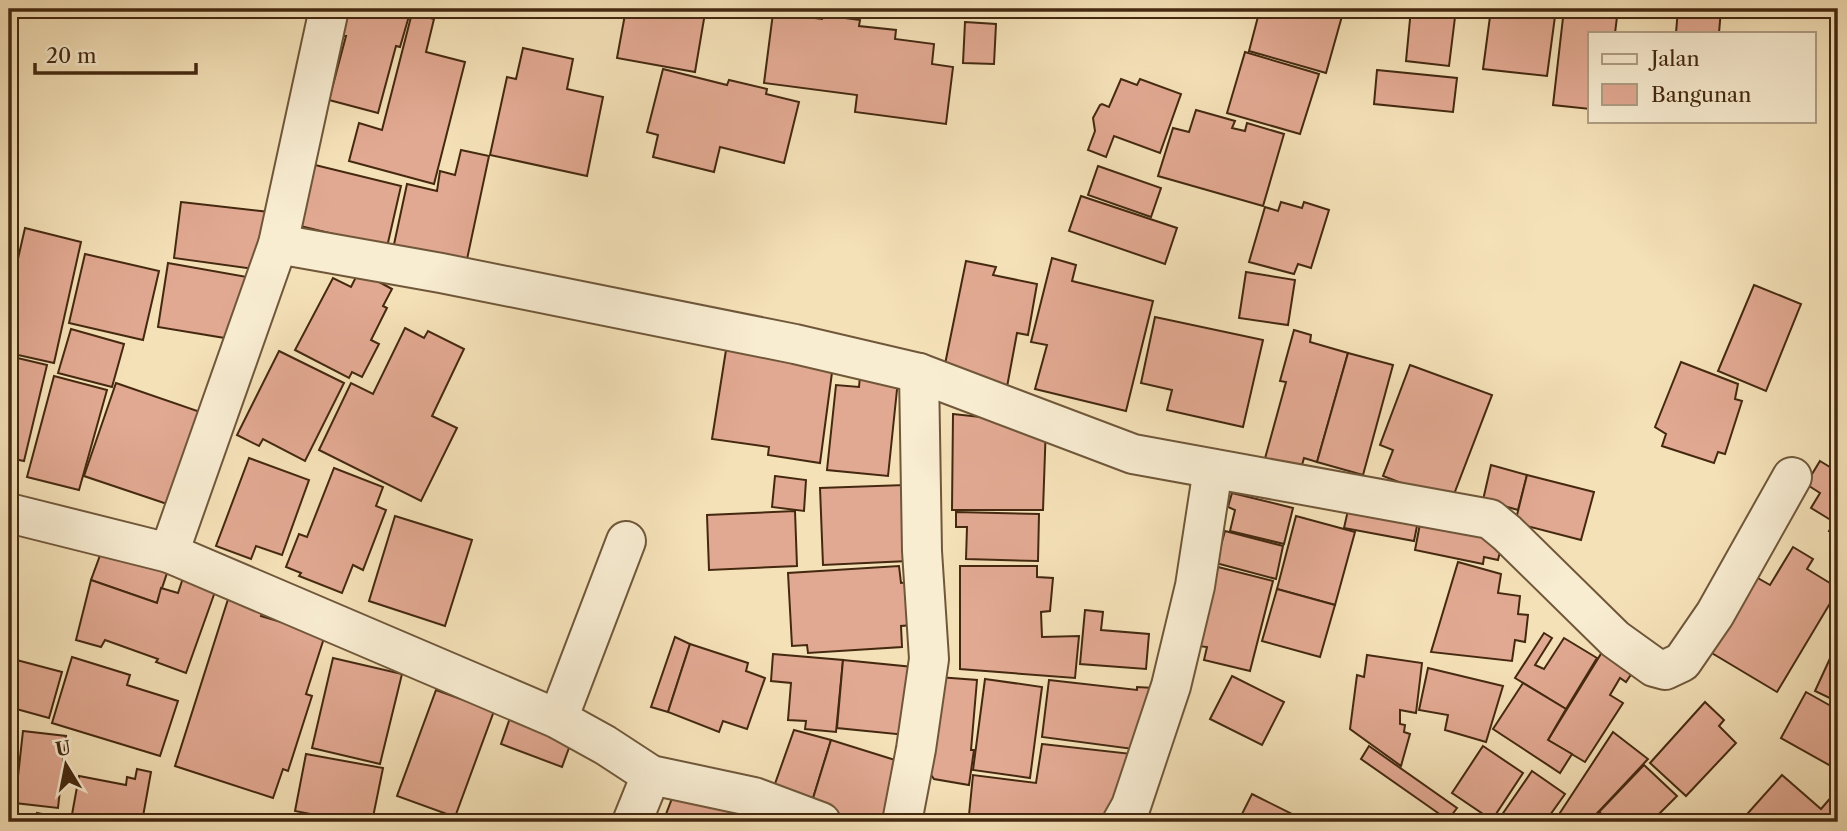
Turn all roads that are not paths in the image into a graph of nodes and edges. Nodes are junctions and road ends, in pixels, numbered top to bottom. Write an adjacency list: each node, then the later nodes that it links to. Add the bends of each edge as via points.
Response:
1 (329, 9): 2 (street)
2 (278, 244): 3 (street, via 587,302); 8 (street)
3 (919, 373): 4 (street, via 1133,454); 13 (street, via 929,659)
4 (1213, 468): 5 (street, via 1490,519 1615,639 1665,670 1682,662 1715,614); 14 (street, via 1195,586 1171,686)
5 (1792, 477)
6 (9, 513): 8 (street)
7 (626, 541): 9 (street)
8 (169, 553): 9 (street)
9 (558, 719): 10 (street)
10 (651, 775): 11 (street); 12 (street, via 754,797)
11 (632, 822)
12 (821, 822)
13 (902, 822)
14 (1122, 822)

